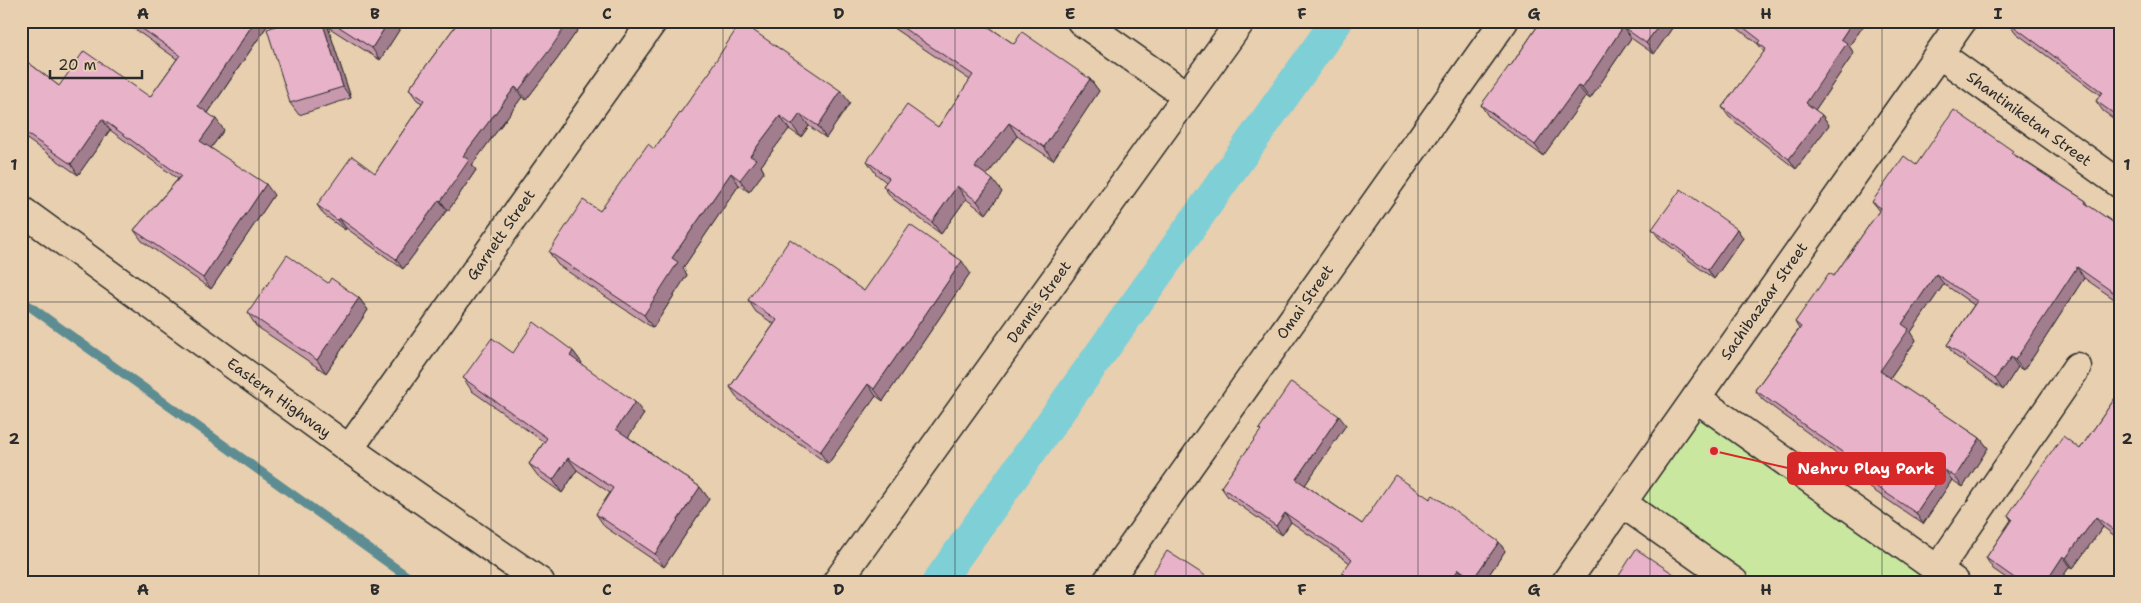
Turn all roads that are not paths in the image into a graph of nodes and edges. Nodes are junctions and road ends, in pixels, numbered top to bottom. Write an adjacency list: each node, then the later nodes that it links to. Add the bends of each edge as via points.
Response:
1 (653, 21): 12 (street, Garnett Street)
2 (1081, 21): 7 (street)
3 (1241, 21): 7 (street, Dennis Street)
4 (1504, 21): 17 (street, Omai Street)
5 (1962, 21): 6 (street, Sachibazaar Street)
6 (1939, 54): 8 (street, Shantiniketan Street); 11 (street, Sachibazaar Street)
7 (1187, 96): 16 (street, Dennis Street)
8 (2120, 184)
9 (21, 210): 12 (street, Eastern Highway)
10 (2077, 367): 14 (street)
11 (1696, 398): 13 (street, Sachibazaar Street); 14 (street)
12 (349, 449): 15 (street, Eastern Highway)
13 (1622, 504): 18 (street, Sachibazaar Street); 19 (street)
14 (1947, 576)
15 (540, 582)
16 (837, 582)
17 (1106, 582)
18 (1566, 582)
19 (1734, 582)

